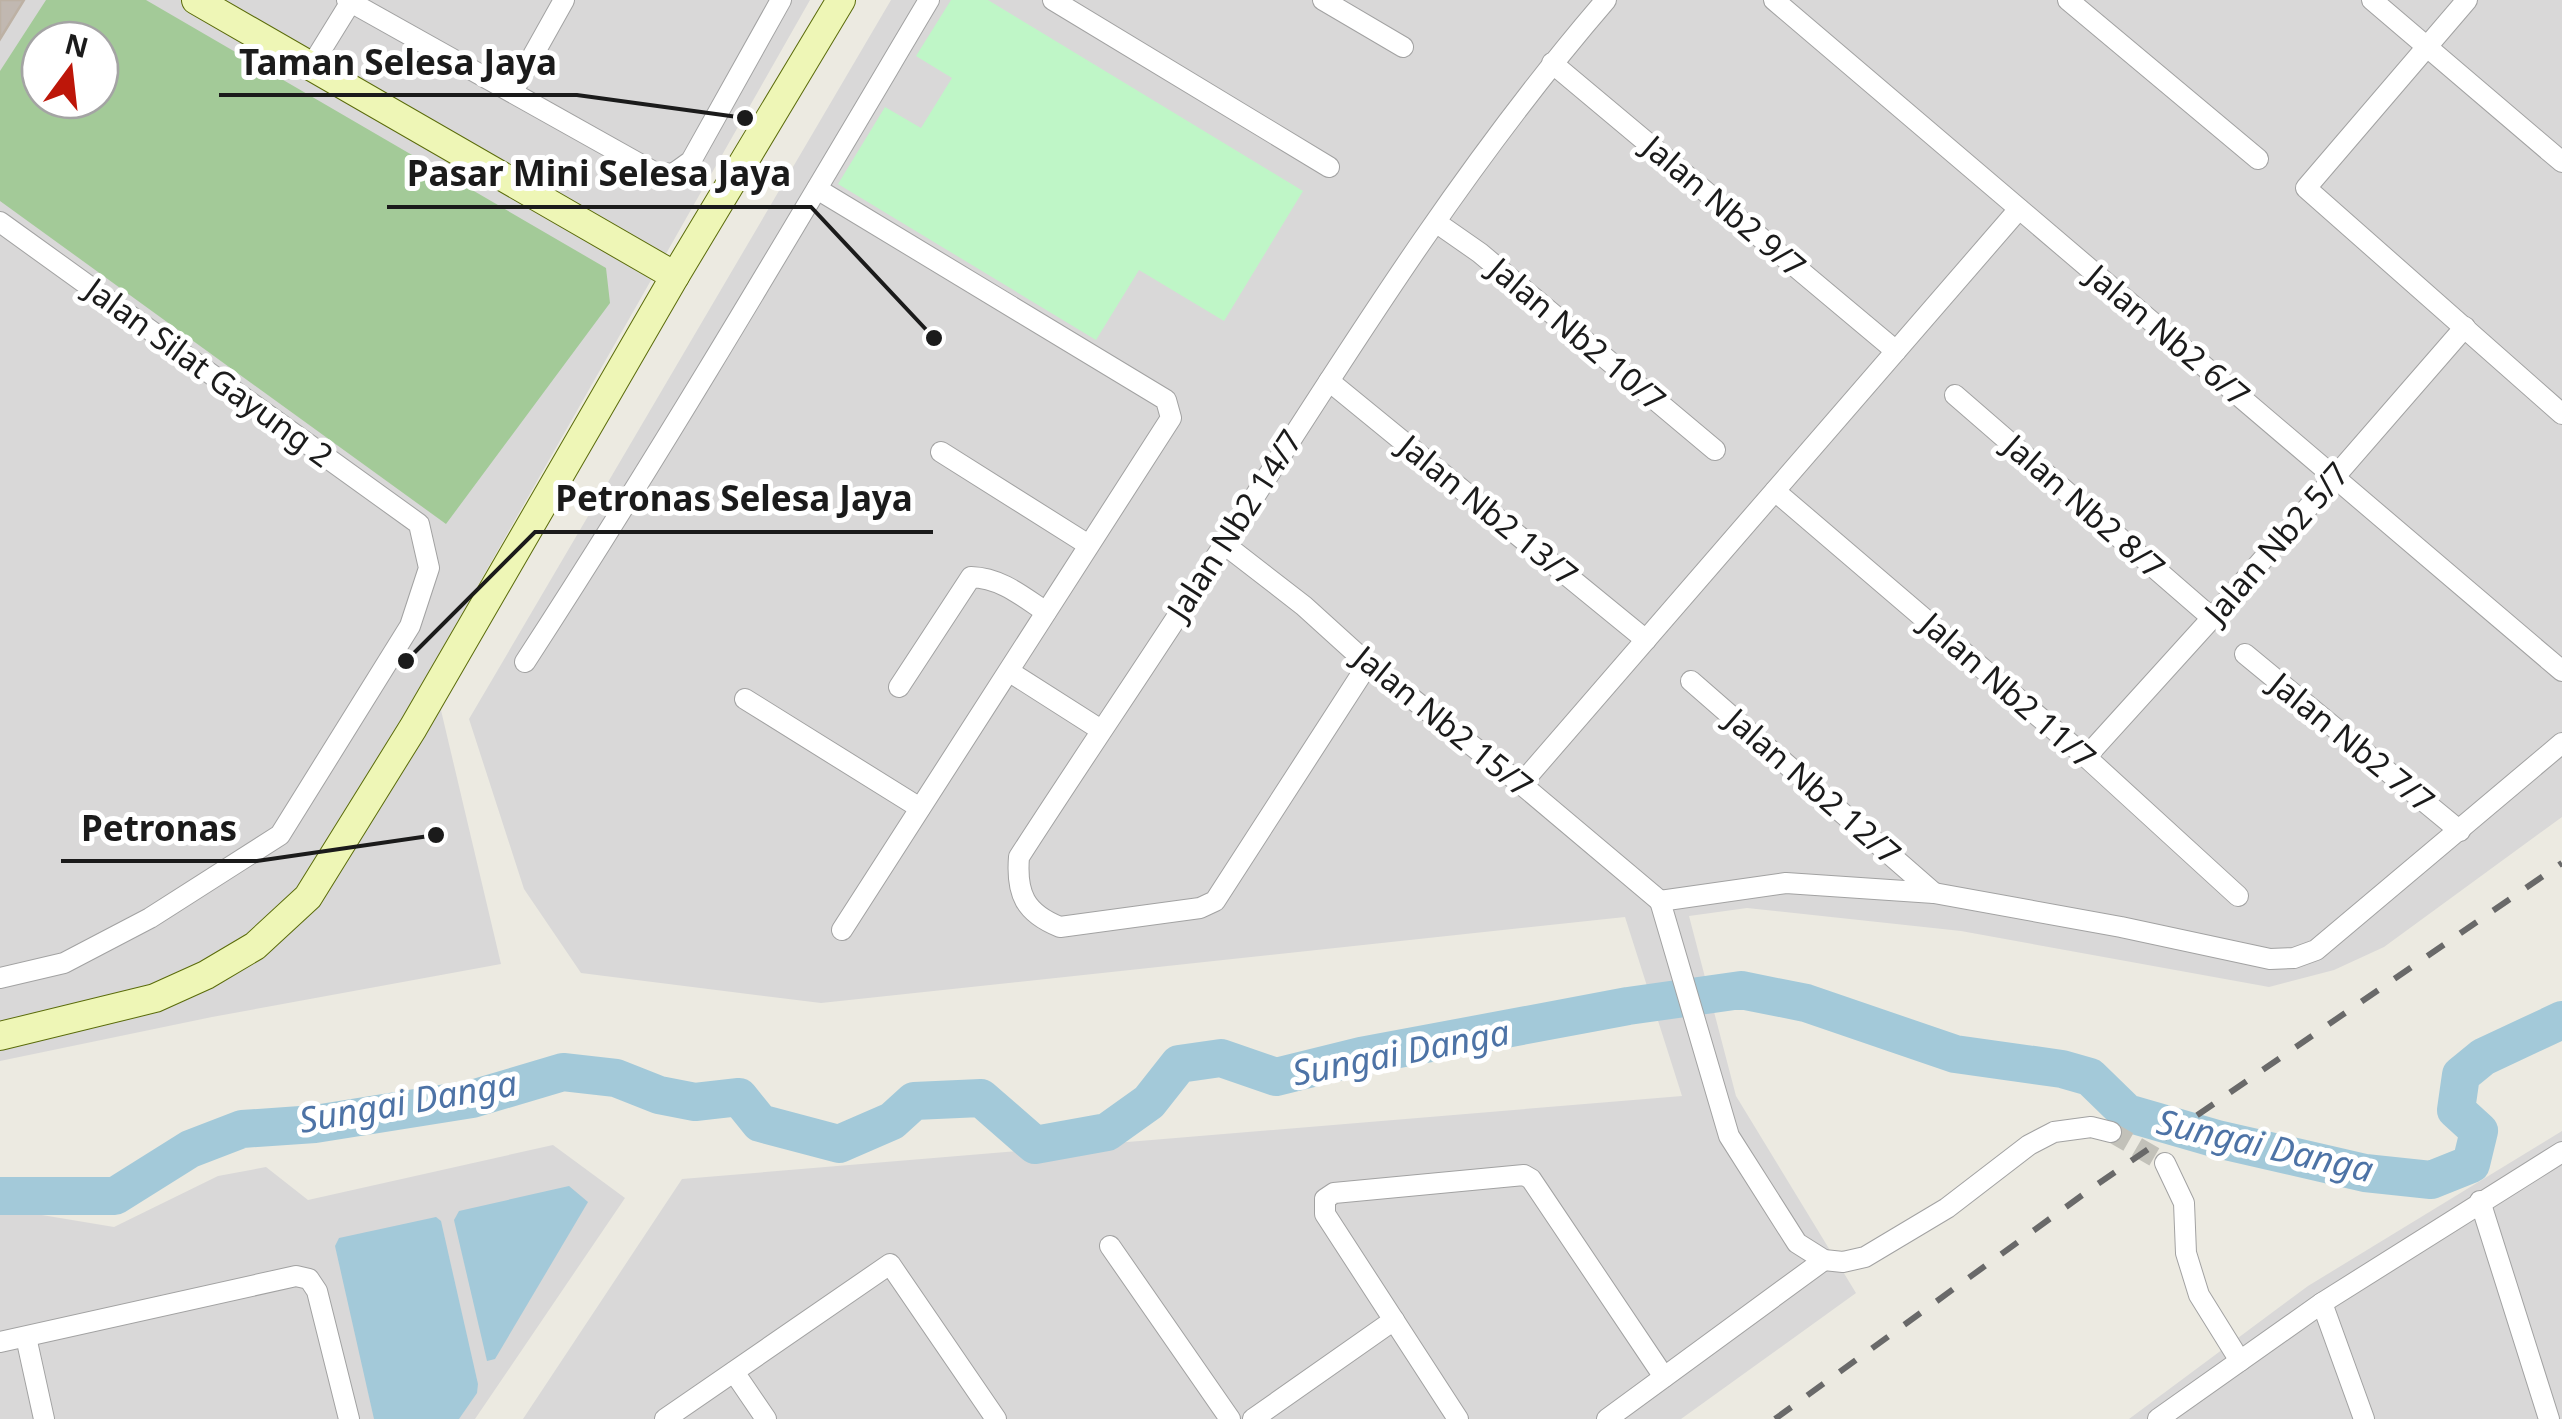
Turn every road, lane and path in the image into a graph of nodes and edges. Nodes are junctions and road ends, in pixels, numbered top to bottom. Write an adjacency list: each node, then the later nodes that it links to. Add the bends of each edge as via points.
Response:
1 (196, 0): 17 (street)
2 (564, 0): 18 (street)
3 (781, 0): 18 (street, via 691,161 673,174 654,172)
4 (841, 0): 26 (street)
5 (929, 0): 22 (street)
6 (1052, 0): 21 (street)
7 (1323, 0): 15 (street)
8 (1606, 0): 16 (street, Jalan Nb2 14/7)
9 (1774, 0): 23 (street, Jalan Nb2 6/7)
10 (2068, 0): 19 (street)
11 (2372, 0): 14 (street)
12 (2467, 0): 14 (street)
13 (350, 1): 17 (street); 18 (street)
14 (2427, 46): 20 (street); 27 (street, via 2306,188)
15 (1403, 47)
16 (1552, 63): 25 (street, Jalan Nb2 14/7); 28 (street, Jalan Nb2 9/7)
17 (310, 68): 26 (street)
18 (513, 91)
19 (2258, 159)
20 (2562, 162)
21 (1329, 166)
22 (817, 189): 36 (street, via 1166,400 1171,418); 42 (street)
23 (2020, 209): 28 (street); 34 (street, Jalan Nb2 6/7)
24 (0, 222): 59 (street, Jalan Silat Gayung 2, via 419,524 429,568 410,626 280,835 150,918 64,963)
25 (1437, 222): 29 (street, Jalan Nb2 14/7); 32 (street, Jalan Nb2 10/7)
26 (675, 276): 60 (street, via 414,728 308,897 255,946 206,975 155,998)
27 (2465, 327): 31 (street); 34 (street, Jalan Nb2 5/7)
28 (1896, 351): 35 (street)
29 (1329, 381): 37 (street, Jalan Nb2 14/7); 40 (street, Jalan Nb2 13/7)
30 (1955, 395): 39 (street, Jalan Nb2 8/7)
31 (2562, 414)
32 (1715, 450)
33 (940, 452): 36 (street)
34 (2334, 477): 39 (street, Jalan Nb2 5/7); 44 (street, Jalan Nb2 6/7)
35 (1776, 491): 40 (street); 51 (street, Jalan Nb2 11/7)
36 (1088, 544): 38 (street)
37 (1224, 544): 43 (street, Jalan Nb2 15/7); 49 (street, Jalan Nb2 14/7)
38 (1046, 612): 45 (street); 47 (street, via 1008,586 971,577)
39 (2212, 618): 51 (street, Jalan Nb2 5/7)
40 (1646, 640): 52 (street)
41 (2244, 654): 54 (street, Jalan Nb2 7/7)
42 (526, 662)
43 (1368, 664): 49 (street, Jalan Nb2 14/7, via 1214,900 1200,908 1060,926 1040,918 1022,896 1018,857); 52 (street, Jalan Nb2 15/7)
44 (2562, 671)
45 (1010, 672): 49 (street); 53 (street)
46 (1692, 681): 55 (street, Jalan Nb2 12/7)
47 (899, 687)
48 (746, 699): 53 (street)
49 (1101, 730)
50 (2562, 743): 54 (street)
51 (2086, 758): 56 (street, Jalan Nb2 11/7)
52 (1521, 784): 57 (street, Jalan Nb2 15/7)
53 (920, 808): 58 (street)
54 (2460, 831): 55 (street, via 2316,950 2294,958)
55 (1934, 892): 57 (street, via 1786,883)
56 (2238, 896)
57 (1660, 901): 66 (street, via 1729,1136 1796,1243)
58 (842, 930)
59 (0, 978)
60 (0, 1036)
61 (2112, 1132): 66 (street, via 2054,1132 1865,1258)
62 (2562, 1152): 64 (street)
63 (2165, 1163): 71 (street, via 2184,1203 2186,1254 2199,1295)
64 (2480, 1202): 67 (street); 85 (street)
65 (1110, 1246): 80 (street)
66 (1824, 1260): 73 (street)
67 (2322, 1302): 71 (street); 84 (street)
68 (1394, 1320): 73 (street, via 1325,1214 1326,1199 1524,1174); 81 (street); 82 (street)
69 (26, 1337): 70 (street); 75 (street); 76 (street, via 309,1278)
70 (0, 1342)
71 (2240, 1361): 74 (street)
72 (734, 1372): 77 (street); 78 (street); 79 (street, via 890,1264)
73 (1664, 1377): 83 (street)
74 (2166, 1416)
75 (44, 1419)
76 (349, 1419)
77 (665, 1419)
78 (766, 1419)
79 (996, 1419)
80 (1230, 1419)
81 (1253, 1419)
82 (1458, 1419)
83 (1607, 1419)
84 (2364, 1419)
85 (2549, 1419)

